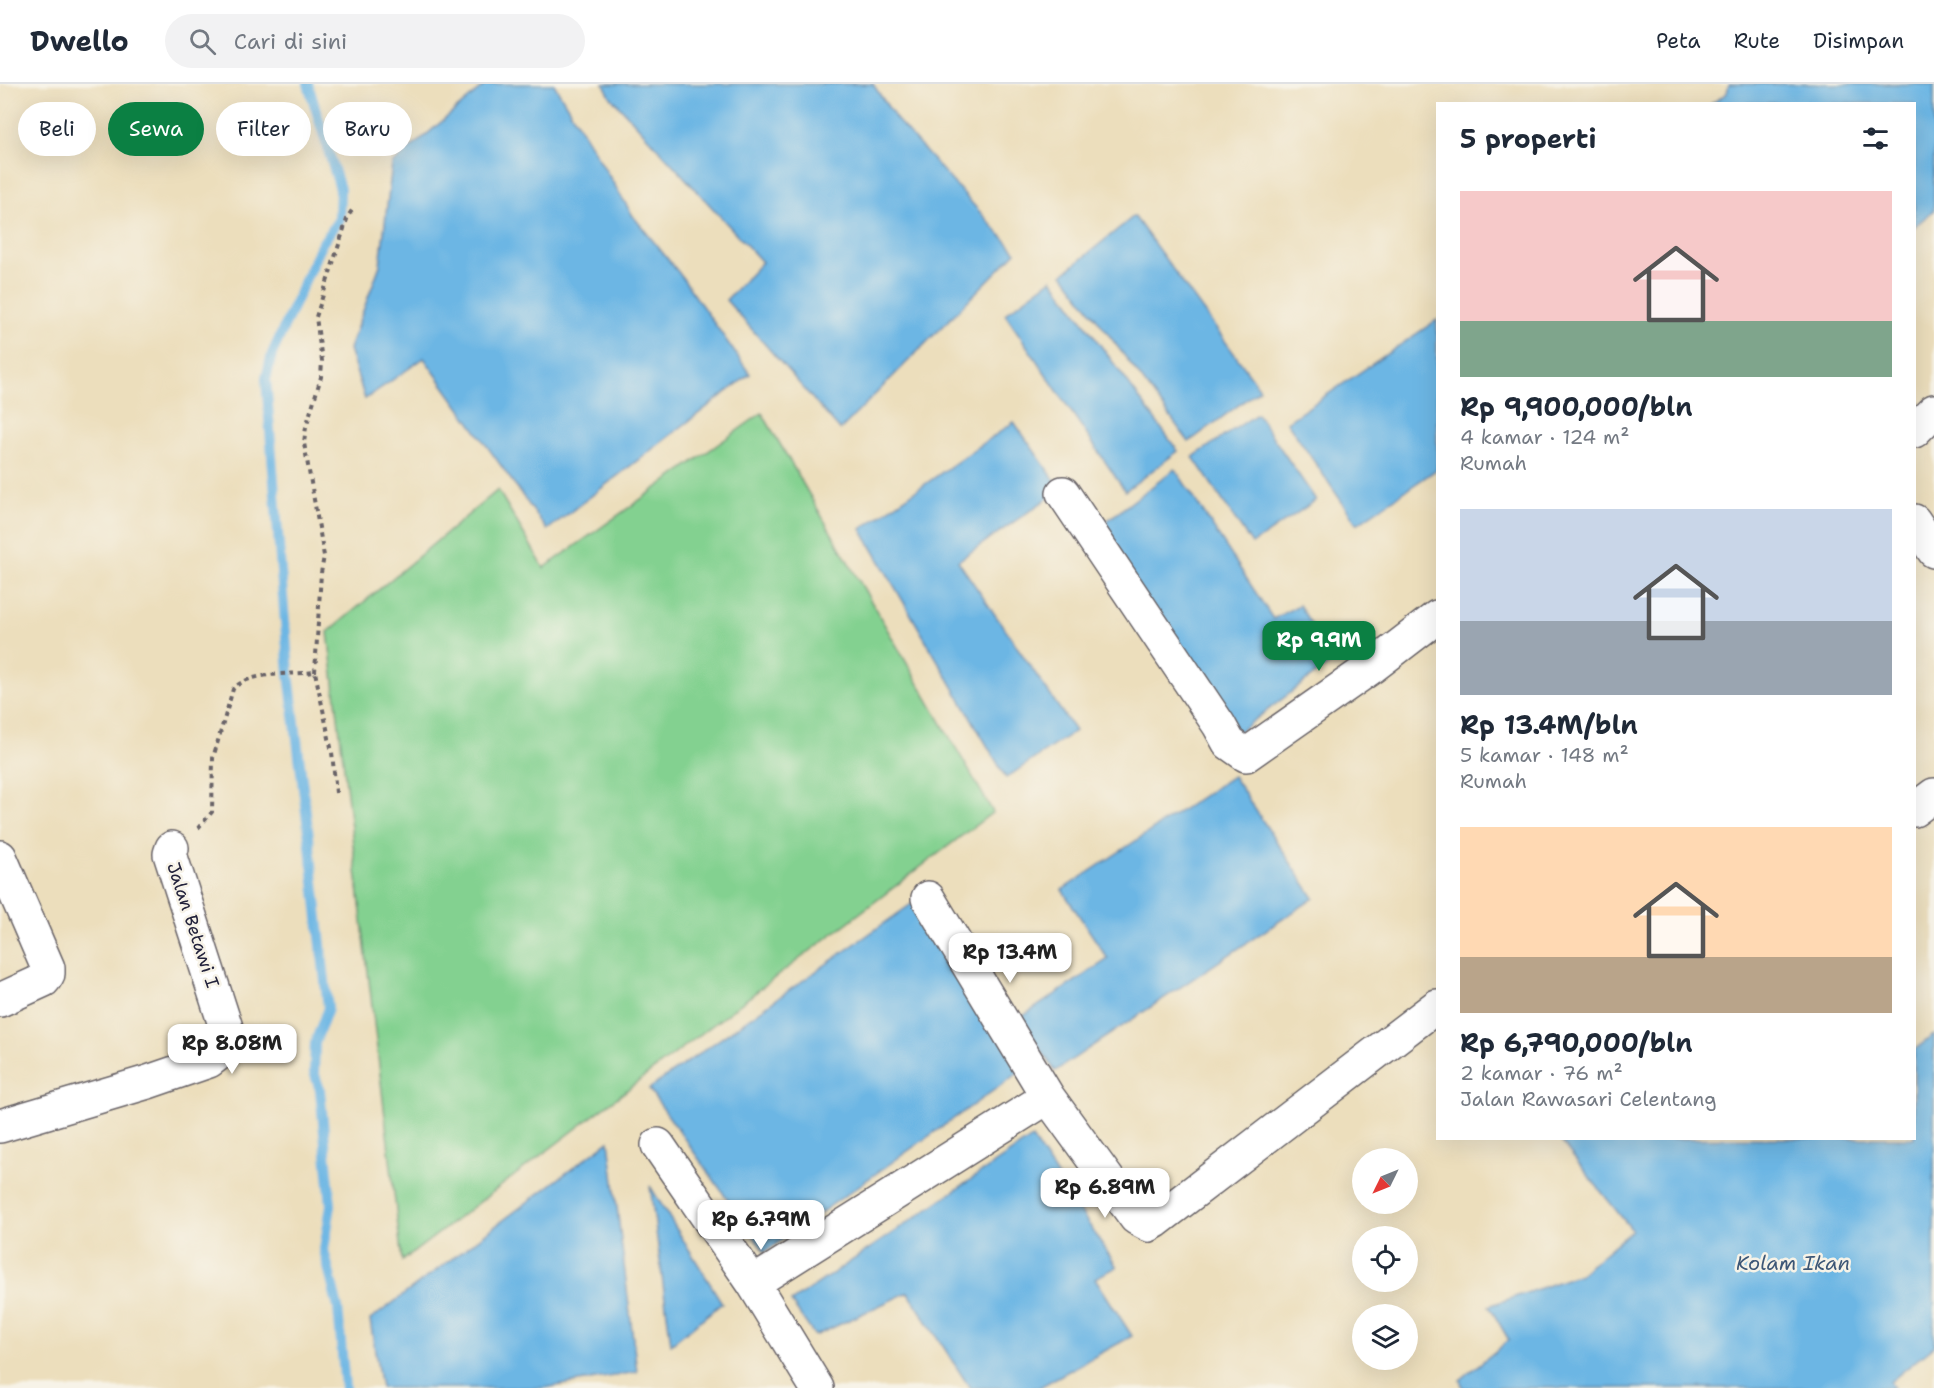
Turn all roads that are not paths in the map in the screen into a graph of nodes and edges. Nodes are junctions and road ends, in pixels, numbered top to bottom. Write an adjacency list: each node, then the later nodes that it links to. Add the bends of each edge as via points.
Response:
1 (1934, 411): 2 (street)
2 (1916, 429)
3 (1063, 494): 6 (street, via 1229,743 1246,754)
4 (1916, 524): 5 (street)
5 (1934, 551)
6 (1436, 618)
7 (1934, 795): 8 (street)
8 (1916, 808)
9 (172, 848): 15 (street, Jalan Betawi I, via 170,854 229,1037 222,1051 209,1061 158,1079)
10 (0, 857): 12 (street, via 48,975)
11 (928, 898): 14 (street)
12 (0, 1000)
13 (1436, 1007): 14 (street, via 1149,1225 1136,1218)
14 (1048, 1097): 17 (street)
15 (0, 1126)
16 (658, 1145): 17 (street)
17 (753, 1283): 18 (street)
18 (817, 1388)

